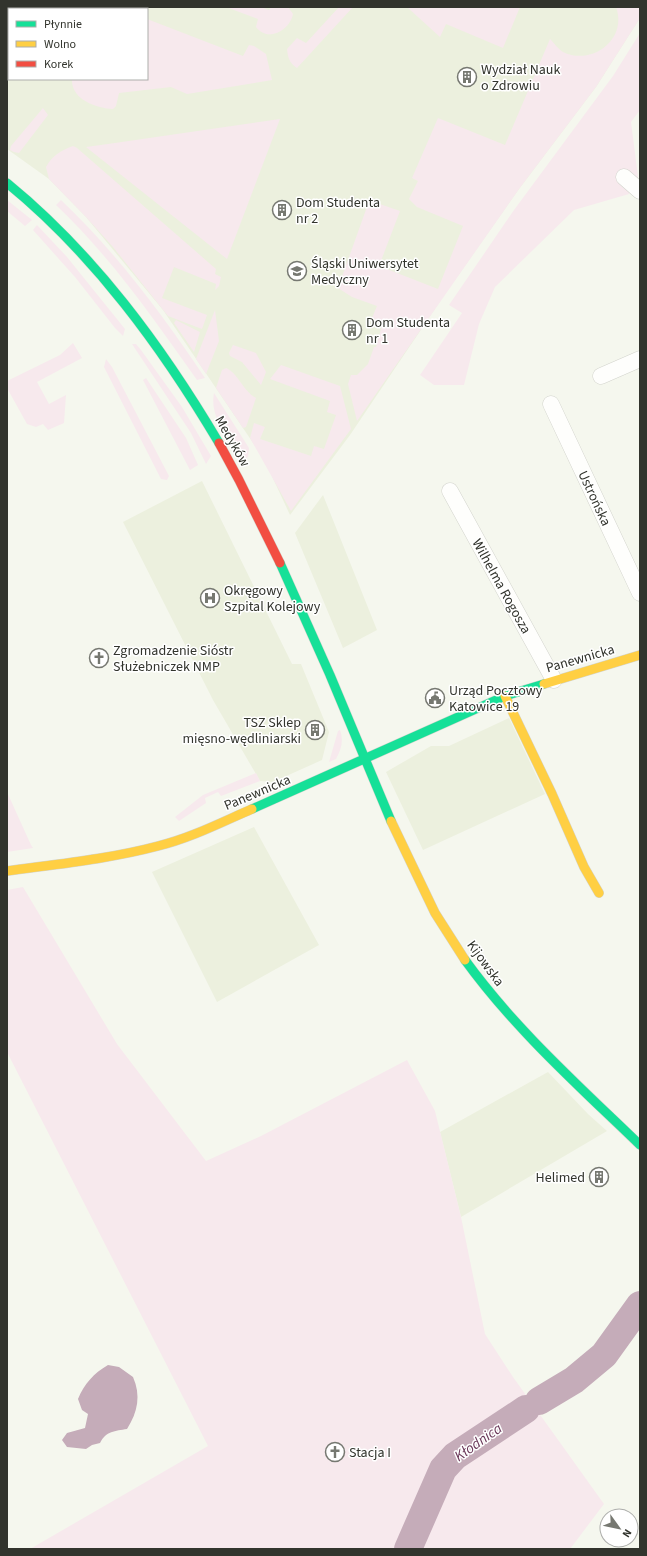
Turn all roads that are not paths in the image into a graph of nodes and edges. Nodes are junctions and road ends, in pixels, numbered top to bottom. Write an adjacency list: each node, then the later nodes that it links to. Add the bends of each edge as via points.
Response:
1 (624, 177): 3 (street)
2 (7, 183): 12 (street, Medyków, via 43,212 84,254 141,326 194,402 232,465 293,589)
3 (640, 191)
4 (640, 359): 5 (street)
5 (601, 376)
6 (551, 404): 8 (street, Ustrońska)
7 (450, 491): 10 (street, Wilhelma Rogosza)
8 (640, 593)
9 (640, 655): 10 (street, Panewnicka)
10 (554, 680): 11 (street, Panewnicka)
11 (505, 696): 12 (street, Panewnicka); 14 (street, via 584,868)
12 (366, 759): 13 (street, Panewnicka, via 187,837 96,859); 15 (street, Kijowska, via 436,914 469,965 512,1018)
13 (7, 871)
14 (599, 893)
15 (640, 1145)

